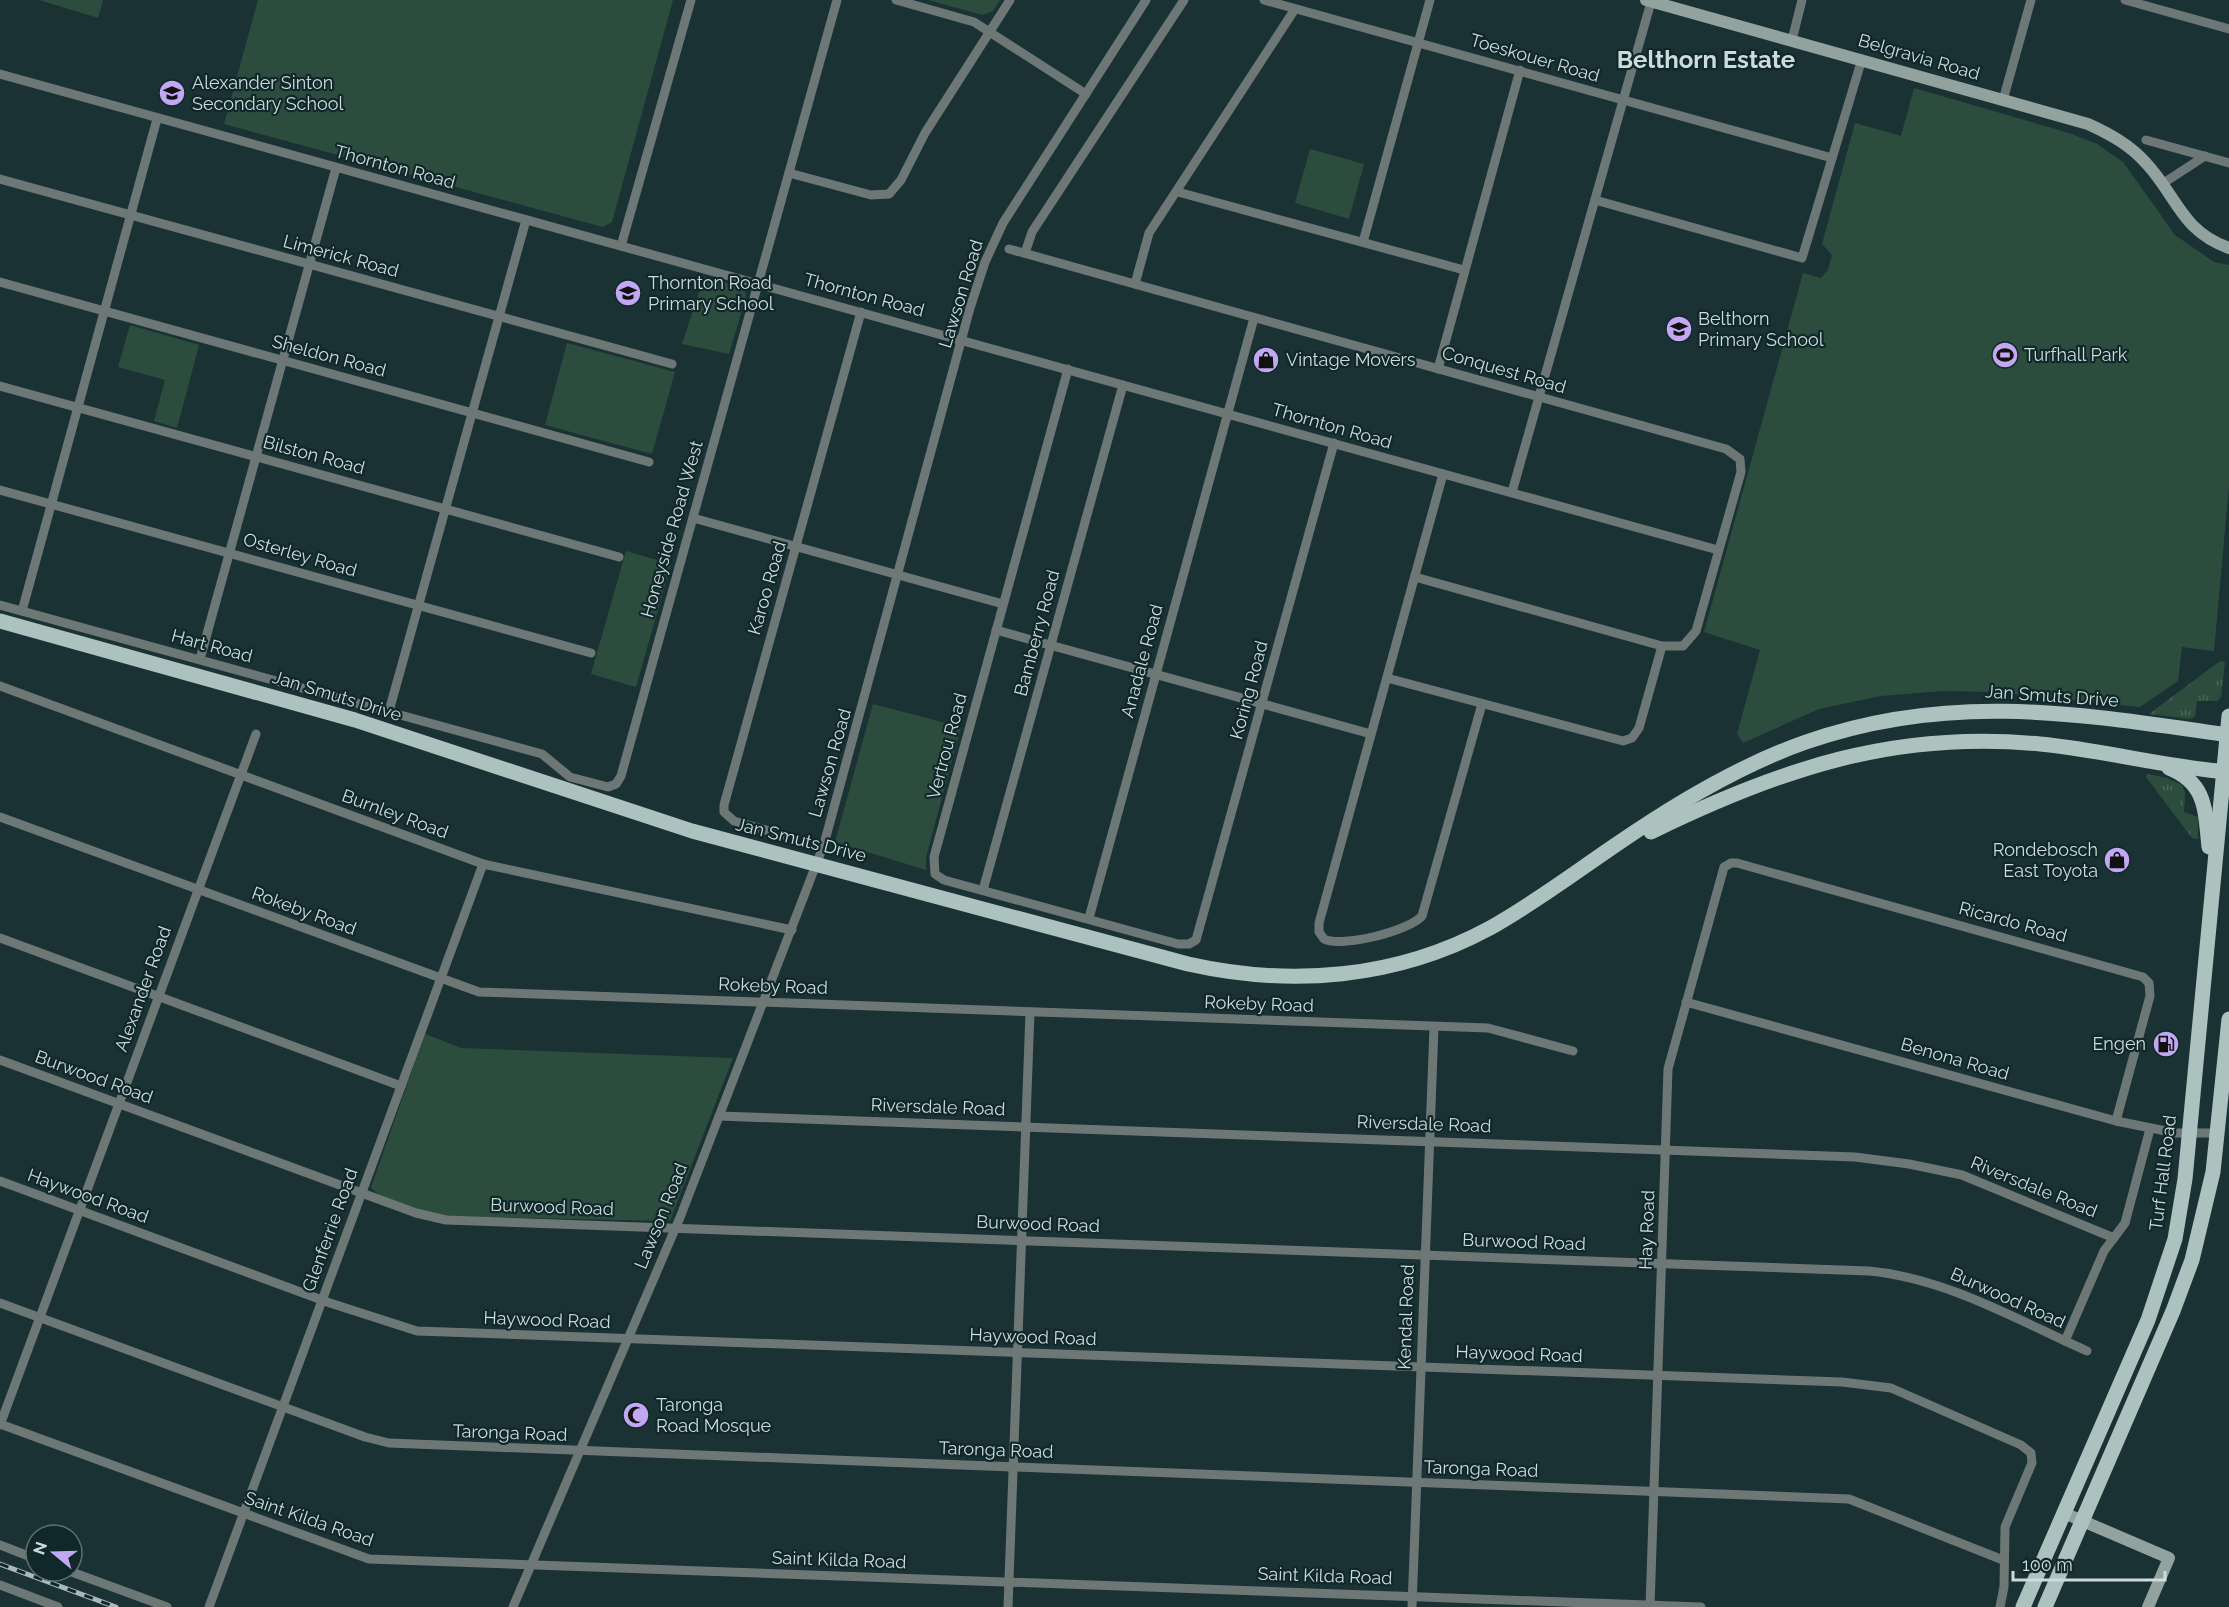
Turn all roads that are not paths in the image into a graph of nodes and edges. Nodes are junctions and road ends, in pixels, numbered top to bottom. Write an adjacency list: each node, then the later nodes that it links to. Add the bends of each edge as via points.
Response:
1 (691, 0): 38 (street)
2 (837, 0): 30 (street, Honeyside Road West)
3 (896, 0): 15 (street)
4 (1010, 0): 15 (street)
5 (1146, 0): 21 (street, Lawson Road)
6 (1184, 0): 41 (street, via 1032,232)
7 (1264, 0): 13 (street, Toeskouer Road)
8 (1430, 0): 17 (street)
9 (1802, 0): 16 (street)
10 (2031, 0): 23 (street)
11 (2125, 0): 14 (street)
12 (1648, 1): 16 (street, Belgravia Road); 22 (street)
13 (1295, 9): 17 (street, Toeskouer Road); 33 (street)
14 (2229, 29)
15 (990, 30): 21 (street); 30 (street, via 890,194 872,195)
16 (1792, 40): 18 (street, Belgravia Road)
17 (1418, 42): 19 (street, Toeskouer Road); 37 (street)
18 (1862, 59): 23 (street, Belgravia Road); 27 (street)
19 (1520, 70): 22 (street, Toeskouer Road); 43 (street)
20 (0, 74): 24 (street, Thornton Road)
21 (1086, 93): 51 (street, Lawson Road, via 993,242)
22 (1623, 99): 27 (street, Toeskouer Road); 34 (street)
23 (2003, 100): 32 (street, Belgravia Road, via 2108,133 2139,156)
24 (157, 119): 29 (street, Thornton Road); 35 (street)
25 (2146, 140): 26 (street)
26 (2205, 156): 28 (street); 32 (street)
27 (1832, 158): 34 (street, via 1802,258)
28 (2229, 163)
29 (336, 168): 36 (street, Thornton Road); 42 (street)
30 (789, 173): 45 (street, Honeyside Road West)
31 (0, 179): 35 (street, Limerick Road)
32 (2163, 184): 39 (street, Belgravia Road, via 2183,218)
33 (1178, 192): 37 (street); 46 (street, via 1146,241)
34 (1595, 200): 58 (street)
35 (130, 215): 42 (street, Limerick Road); 47 (street)
36 (526, 220): 38 (street, Thornton Road); 49 (street)
37 (1363, 242): 43 (street)
38 (621, 246): 45 (street, Thornton Road)
39 (2229, 248)
40 (1010, 249): 41 (street, Conquest Road)
41 (1025, 253): 46 (street, Conquest Road)
42 (309, 264): 49 (street, Limerick Road); 52 (street)
43 (1464, 270): 55 (street)
44 (0, 282): 47 (street, Sheldon Road)
45 (757, 282): 48 (street, Thornton Road); 70 (street, Honeyside Road West)
46 (1135, 284): 50 (street, Conquest Road)
47 (103, 311): 52 (street, Sheldon Road); 59 (street)
48 (861, 312): 51 (street, Thornton Road); 71 (street, Karoo Road)
49 (499, 317): 53 (street, Limerick Road); 60 (street)
50 (1254, 318): 55 (street, Conquest Road); 61 (street, Anadale Road)
51 (963, 339): 54 (street, Thornton Road); 75 (street, Lawson Road)
52 (282, 361): 60 (street, Sheldon Road); 63 (street)
53 (672, 364)
54 (1068, 369): 56 (street, Thornton Road); 77 (street, Vertrou Road)
55 (1438, 369): 58 (street, Conquest Road)
56 (1123, 385): 61 (street, Thornton Road); 83 (street, Bamberry Road)
57 (0, 386): 59 (street, Bilston Road)
58 (1539, 397): 67 (street); 72 (street, Conquest Road, via 1736,455 1741,472)
59 (78, 407): 63 (street, Bilston Road); 68 (street)
60 (472, 412): 64 (street, Sheldon Road); 69 (street)
61 (1228, 413): 62 (street, Thornton Road); 87 (street, Anadale Road)
62 (1335, 443): 65 (street, Thornton Road); 90 (street, Koring Road)
63 (255, 456): 69 (street, Bilston Road); 73 (street)
64 (649, 462)
65 (1443, 474): 67 (street, Thornton Road); 76 (street)
66 (0, 490): 68 (street, Osterley Road)
67 (1512, 492): 72 (street, Thornton Road)
68 (51, 504): 73 (street, Osterley Road); 80 (street)
69 (446, 508): 74 (street, Bilston Road); 79 (street)
70 (693, 518): 71 (street); 100 (street, Honeyside Road West)
71 (796, 546): 75 (street); 102 (street, Karoo Road, via 724,805 724,812 735,821)
72 (1718, 550): 84 (street, Conquest Road, via 1691,640 1680,647)
73 (229, 553): 79 (street, Osterley Road); 86 (street)
74 (619, 557)
75 (899, 575): 77 (street); 105 (street, Lawson Road)
76 (1415, 577): 84 (street); 88 (street)
77 (1003, 604): 82 (street, Vertrou Road)
78 (0, 605): 80 (street, Hart Road)
79 (418, 606): 85 (street, Osterley Road); 92 (street)
80 (22, 611): 86 (street, Hart Road)
81 (0, 621): 105 (main road, Jan Smuts Drive, via 355,720 692,831)
82 (996, 630): 83 (street); 109 (street, Vertrou Road, via 933,863 938,877)
83 (1051, 645): 87 (street); 109 (street, Bamberry Road)
84 (1662, 646): 91 (street, via 1639,728 1629,740 1606,738)
85 (591, 652)
86 (200, 659): 92 (street, Hart Road)
87 (1156, 675): 90 (street); 110 (street, Anadale Road)
88 (1387, 678): 91 (street); 95 (street)
89 (0, 686): 99 (street, Burnley Road)
90 (1263, 704): 95 (street); 113 (street, Koring Road, via 1199,935)
91 (1482, 704): 95 (street, via 1422,916 1411,925 1386,933 1342,942 1324,939 1319,923)
92 (389, 711): 100 (street, Hart Road, via 542,754 570,777 608,787)
93 (2229, 716): 96 (main road, Turf Hall Road)
94 (256, 734): 99 (street, Alexander Road)
95 (1371, 734)
96 (2228, 734): 98 (main road, Turf Hall Road); 106 (main road, Jan Smuts Drive, via 2017,710 1950,711 1881,721 1823,736 1748,767 1670,810)
97 (2158, 763): 98 (main road, Jan Smuts Drive); 106 (main road, Jan Smuts Drive, via 2040,744 1932,742 1887,748 1761,782 1680,818); 107 (main road, via 2194,784 2203,798)
98 (2226, 772): 107 (main road, Turf Hall Road)
99 (240, 775): 104 (street, Burnley Road); 108 (street, Alexander Road)
100 (616, 784)
101 (0, 817): 108 (street, Rokeby Road)
102 (783, 835)
103 (1728, 863): 117 (street, Hay Road, via 1722,870); 126 (street, Ricardo Road, via 2143,976 2149,983 2150,996)
104 (483, 864): 111 (street, Burnley Road); 114 (street, Glenferrie Road)
105 (817, 864): 106 (main road, Jan Smuts Drive, via 1188,964 1239,974 1309,977 1387,967 1456,944 1496,924); 111 (street, Lawson Road)
106 (1586, 867)
107 (2212, 885): 129 (main road, Turf Hall Road)
108 (198, 890): 114 (street, Rokeby Road); 115 (street, Alexander Road)
109 (983, 890): 110 (street, Vertrou Road)
110 (1089, 918): 113 (street, Vertrou Road, via 1178,944)
111 (792, 930): 116 (street, Lawson Road)
112 (0, 938): 115 (street)
113 (1191, 944)
114 (440, 980): 116 (street, Rokeby Road, via 479,992); 123 (street, Glenferrie Road)
115 (158, 997): 123 (street); 124 (street, Alexander Road)
116 (764, 1002): 118 (street, Rokeby Road); 125 (street, Lawson Road)
117 (1686, 1002): 126 (street, Benona Road); 132 (street, Hay Road, via 1668,1069)
118 (1030, 1012): 120 (street, Rokeby Road); 127 (street)
119 (2229, 1019): 130 (main road)
120 (1434, 1027): 121 (street, Rokeby Road, via 1497,1030); 131 (street, Kendal Road)
121 (1573, 1051)
122 (0, 1060): 124 (street, Burwood Road)
123 (401, 1086): 134 (street, Glenferrie Road)
124 (119, 1104): 134 (street, Burwood Road); 135 (street, Alexander Road)
125 (719, 1116): 127 (street, Riversdale Road); 136 (street, Lawson Road)
126 (2116, 1121): 128 (street, Benona Road)
127 (1026, 1126): 131 (street, Riversdale Road); 138 (street)
128 (2150, 1129): 129 (street, Benona Road); 137 (street, via 2125,1223)
129 (2189, 1133): 130 (street, Benona Road); 156 (main road, Turf Hall Road, via 2182,1209 2168,1262 2148,1320)
130 (2218, 1133): 158 (main road, via 2207,1203 2188,1271)
131 (1429, 1141): 132 (street, Riversdale Road); 139 (street, Kendal Road)
132 (1667, 1149): 137 (street, Riversdale Road, via 1856,1157 1937,1169 1988,1184); 140 (street, Hay Road)
133 (0, 1181): 135 (street, Haywood Road)
134 (362, 1193): 136 (street, Burwood Road, via 422,1216 446,1220); 141 (street, Glenferrie Road)
135 (79, 1210): 141 (street, Haywood Road); 143 (street, Alexander Road)
136 (675, 1229): 138 (street, Burwood Road); 144 (street, Lawson Road)
137 (2114, 1238): 145 (street, via 2104,1251)
138 (1022, 1240): 139 (street, Burwood Road); 147 (street)
139 (1424, 1255): 140 (street, Burwood Road); 148 (street, Kendal Road)
140 (1662, 1264): 145 (street, Burwood Road, via 1869,1271 1901,1276 1944,1287); 149 (street, Hay Road)
141 (322, 1300): 144 (street, Haywood Road, via 417,1331); 150 (street, Glenferrie Road)
142 (0, 1303): 143 (street, Taronga Road)
143 (40, 1318): 150 (street, Taronga Road); 151 (street, Alexander Road)
144 (627, 1340): 147 (street, Haywood Road); 152 (street, Lawson Road)
145 (2065, 1341): 146 (street, Burwood Road)
146 (2087, 1351)
147 (1017, 1353): 148 (street, Haywood Road); 153 (street)
148 (1422, 1367): 149 (street, Haywood Road); 154 (street, Kendal Road)
149 (1658, 1376): 155 (street, Hay Road); 161 (street, Haywood Road, via 1842,1382 1891,1388 2027,1448 2032,1461 2005,1527)
150 (282, 1407): 152 (street, Taronga Road, via 389,1443); 157 (street, Glenferrie Road)
151 (0, 1425): 157 (street, Saint Kilda Road)
152 (579, 1452): 153 (street, Taronga Road); 162 (street, Lawson Road)
153 (1013, 1467): 154 (street, Taronga Road); 164 (street)
154 (1417, 1483): 155 (street, Taronga Road); 166 (street, Kendal Road)
155 (1654, 1491): 161 (street, Taronga Road, via 1853,1499); 167 (street, Hay Road)
156 (2064, 1513): 158 (street); 176 (main road, Turf Hall Road)
157 (243, 1514): 162 (street, Saint Kilda Road, via 364,1559); 170 (street, Glenferrie Road)
158 (2081, 1520): 177 (main road); 178 (street, via 2169,1558)
159 (0, 1545): 160 (street)
160 (24, 1554)
161 (2003, 1560): 175 (street)
162 (531, 1565): 164 (street, Saint Kilda Road); 171 (street, Lawson Road)
163 (84, 1577): 169 (street)
164 (1009, 1583): 166 (street, Saint Kilda Road); 172 (street)
165 (0, 1586): 168 (street)
166 (1412, 1596): 167 (street, Saint Kilda Road); 173 (street, Kendal Road)
167 (1650, 1606): 174 (street, Saint Kilda Road)
168 (58, 1607)
169 (167, 1607)
170 (208, 1607)
171 (513, 1607)
172 (1008, 1607)
173 (1412, 1607)
174 (1701, 1607)
175 (2000, 1607)
176 (2023, 1607)
177 (2045, 1607)
178 (2148, 1607)

